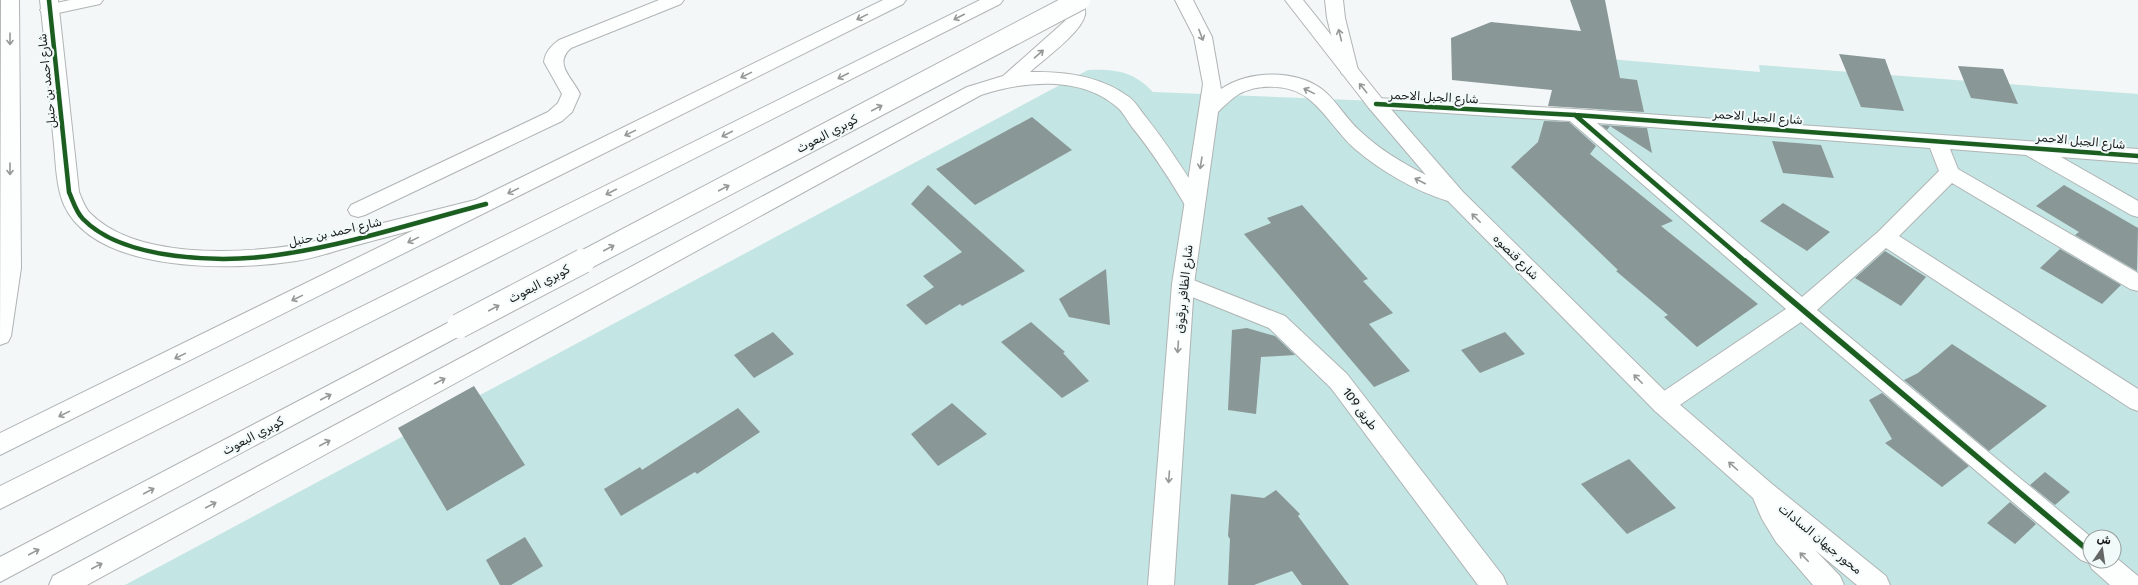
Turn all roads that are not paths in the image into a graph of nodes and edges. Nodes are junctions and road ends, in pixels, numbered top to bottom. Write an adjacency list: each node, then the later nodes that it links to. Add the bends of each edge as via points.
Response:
1 (10, 0): 30 (main road, one-way to 30, via 10,268)
2 (94, 0): 11 (main road)
3 (675, 0): 24 (main road, via 566,44 557,50 552,57 553,64 572,94 560,114)
4 (897, 0): 22 (main road, one-way to 22)
5 (994, 0): 35 (main road, one-way to 35)
6 (1072, 0): 13 (main road, one-way to 6, via 1071,26 1077,10)
7 (1080, 0): 38 (main road, كوبري البعوث, one-way to 7, bridge)
8 (1184, 0): 15 (main road, شارع الظافر برقوق, one-way to 15, via 1203,37 1209,60 1212,84)
9 (1294, 0): 12 (main road, شارع قنصوه)
10 (1334, 0): 12 (main road, one-way to 10)
11 (49, 5): 22 (main road, شارع احمد بن حنبل, via 69,192 74,207 83,220 114,240 145,250 179,256 218,258 297,253)
12 (1349, 70): 14 (main road, شارع قنصوه, one-way to 12)
13 (1010, 80): 23 (main road, via 1050,77 1071,80 1102,90 1124,103 1156,143); 39 (main road, one-way to 13, via 974,91)
14 (1376, 104): 16 (main road, شارع الجبل الاحمر); 21 (main road, شارع قنصوه)
15 (1209, 109): 21 (main road, one-way to 15, via 1408,174 1369,149 1353,136 1316,94 1302,88 1287,83 1255,82 1228,92); 23 (main road, شارع الظافر برقوق, one-way to 23)
16 (1576, 115): 17 (main road, شارع الجبل الاحمر); 29 (main road)
17 (1937, 140): 18 (main road, شارع الجبل الاحمر); 20 (main road)
18 (2027, 147): 19 (main road, شارع الجبل الاحمر); 25 (main road)
19 (2138, 156)
20 (1950, 173): 26 (main road); 27 (main road)
21 (1456, 197): 32 (main road, شارع قنصوه, one-way to 21)
22 (486, 204): 33 (main road, one-way to 33)
23 (1195, 205): 28 (main road, شارع الظافر برقوق)
24 (358, 210)
25 (2138, 210)
26 (1885, 237): 29 (main road); 31 (main road)
27 (2138, 283)
28 (1183, 284): 40 (main road, شارع الظافر برقوق, one-way to 40); 41 (main road, طريق 109, via 1277,322 1339,382)
29 (1802, 310): 32 (main road); 36 (main road)
30 (0, 336)
31 (2138, 401)
32 (1663, 404): 34 (main road, شارع قنصوه, one-way to 32)
33 (0, 445)
34 (1763, 492): 42 (main road, one-way to 34, via 1777,524); 43 (main road, محور جيهان السادات)
35 (0, 498)
36 (2082, 545)
37 (2110, 569): 44 (main road)
38 (0, 570)
39 (62, 585)
40 (1162, 585)
41 (1494, 585)
42 (1831, 585)
43 (1877, 585)
44 (2129, 585)

